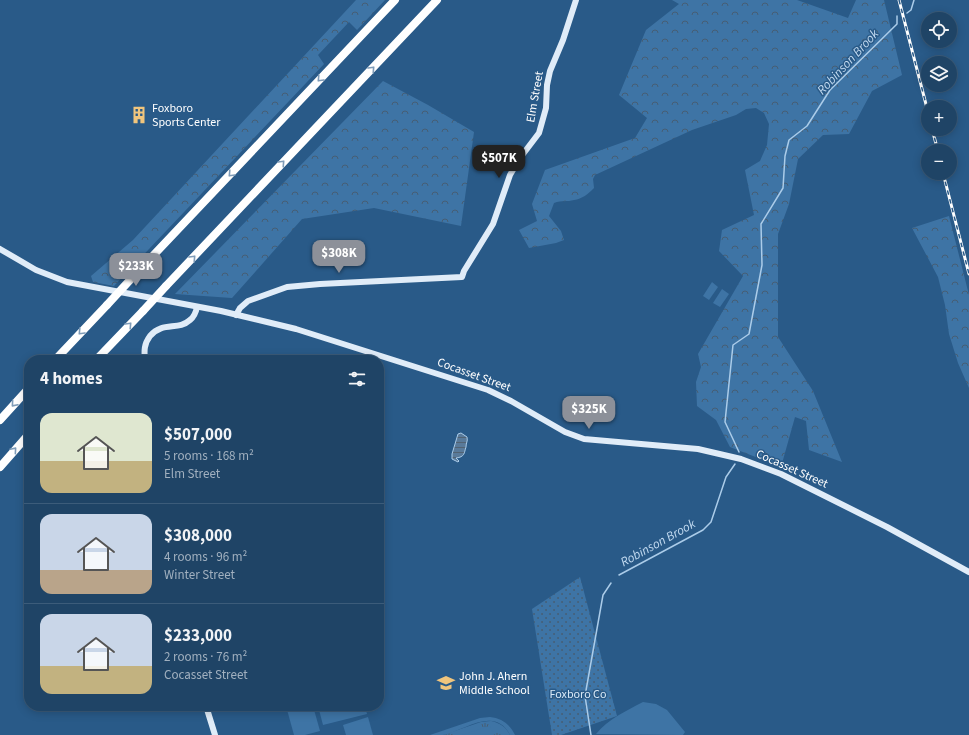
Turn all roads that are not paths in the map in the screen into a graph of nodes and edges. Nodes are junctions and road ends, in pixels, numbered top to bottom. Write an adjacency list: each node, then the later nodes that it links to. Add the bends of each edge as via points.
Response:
1 (395, 0): 7 (highway, one-way to 7, bridge)
2 (437, 0): 8 (highway, one-way to 2, bridge)
3 (576, 0): 6 (main road, Elm Street, via 550,71 546,108 539,133 510,175 493,224 462,277 287,287 248,301)
4 (0, 249): 5 (main road, Cocasset Street, via 28,266 62,281)
5 (197, 307): 6 (main road, Cocasset Street); 9 (main road, via 189,321 162,327 154,332 146,342)
6 (236, 315): 10 (main road, Cocasset Street, via 296,328)
7 (60, 355)
8 (101, 355)
9 (144, 355)
10 (380, 355)
11 (384, 356): 16 (main road, Cocasset Street, via 488,390 574,436 698,449 741,459 781,474 834,500)
12 (24, 394): 13 (highway, one-way to 13)
13 (0, 420)
14 (24, 440): 15 (highway, one-way to 14)
15 (0, 467)
16 (969, 572)
17 (208, 711): 18 (main road)
18 (215, 735)

